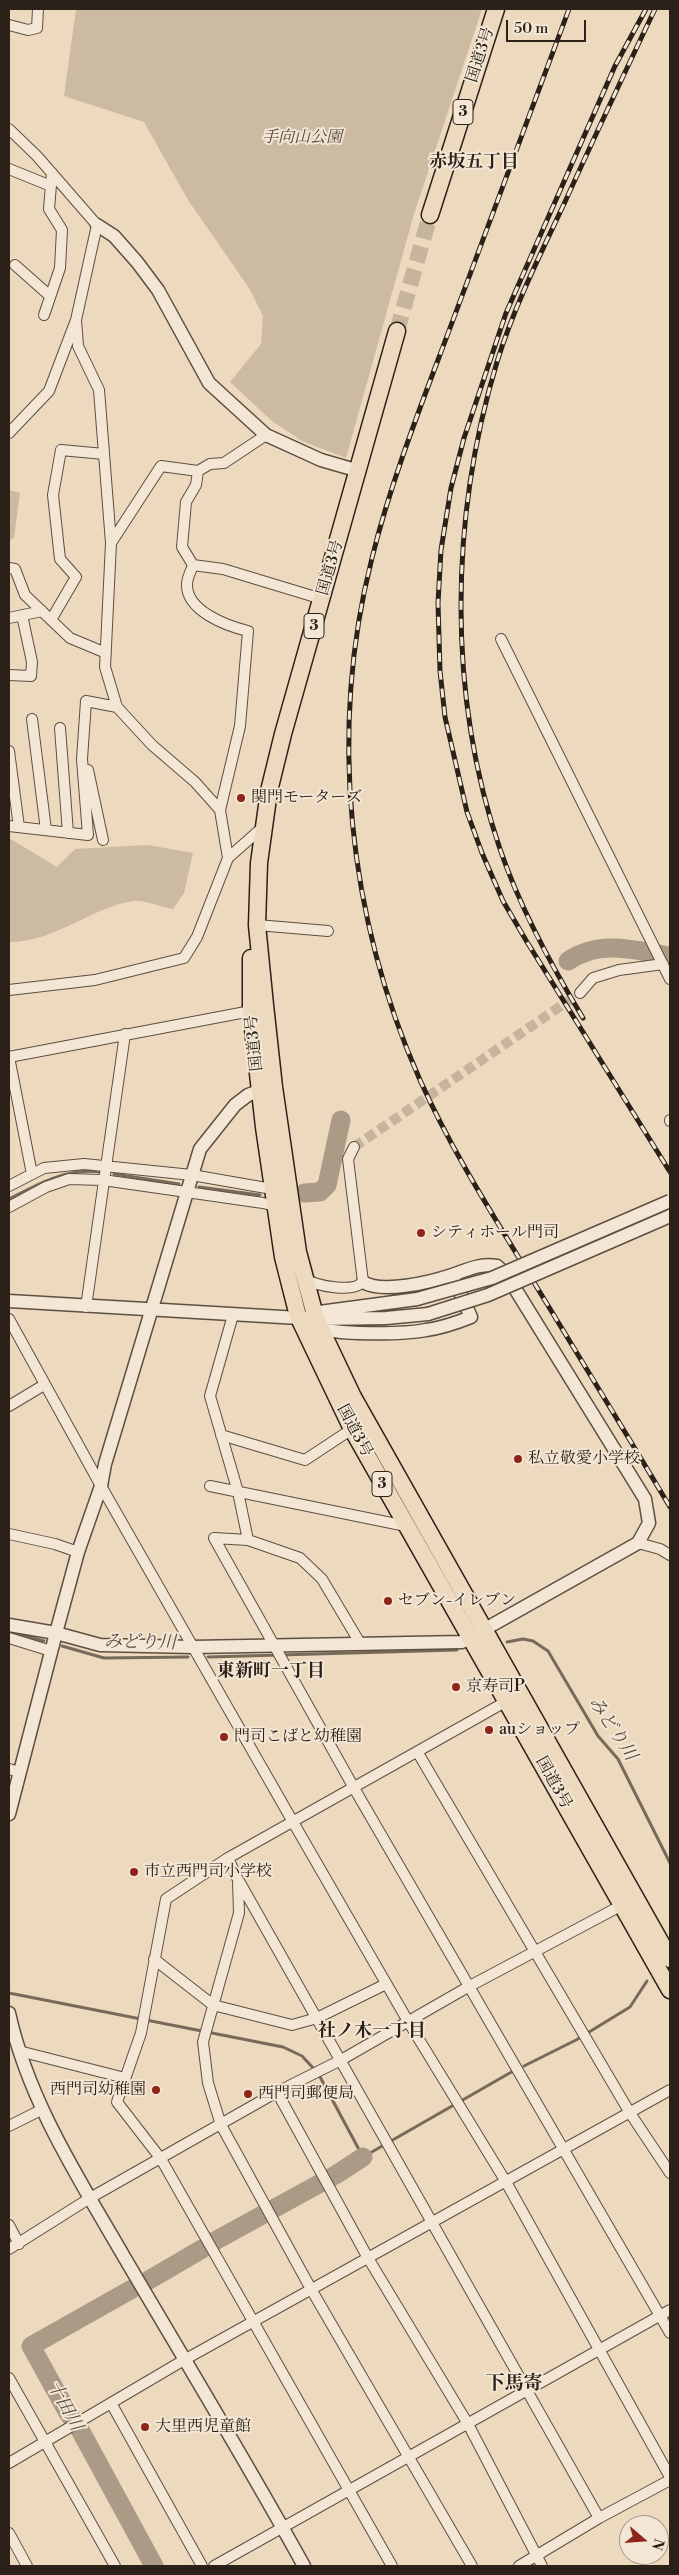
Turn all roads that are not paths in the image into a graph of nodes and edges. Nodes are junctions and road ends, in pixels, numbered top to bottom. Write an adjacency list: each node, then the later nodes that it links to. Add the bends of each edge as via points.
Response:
1 (38, 9): 3 (street, via 36,28 28,30)
2 (496, 9): 8 (highway, 国道3号 / 3)
3 (9, 25)
4 (9, 129): 6 (street)
5 (9, 169): 7 (street)
6 (52, 173): 7 (street); 9 (street)
7 (51, 186): 11 (street, via 49,209 62,230 60,268)
8 (430, 215)
9 (97, 225): 13 (street); 16 (street, via 114,236 158,290 209,383)
10 (14, 265): 11 (street)
11 (50, 296): 12 (street)
12 (44, 315)
13 (76, 320): 15 (street, via 49,391); 17 (street, via 78,346 99,390)
14 (397, 331): 19 (highway, 国道3号 / 3)
15 (9, 433)
16 (266, 435): 18 (street, via 224,463 210,464); 19 (street, via 321,460)
17 (104, 454): 20 (street); 27 (street, via 61,450 53,495 60,559 76,577)
18 (198, 471): 20 (street, via 161,466); 21 (street, via 196,485 186,502 182,547)
19 (359, 471): 23 (highway, 国道3号 / 3)
20 (111, 543): 29 (street)
21 (193, 565): 23 (street, via 223,569); 36 (street, via 187,584 194,604 230,627 248,631 240,726)
22 (9, 568): 24 (street, via 15,569 25,595)
23 (322, 598): 38 (highway, 国道3号 / 3, via 283,734)
24 (42, 611): 26 (street); 27 (street)
25 (22, 615): 30 (street, via 32,662 31,676)
26 (9, 618)
27 (51, 620): 29 (street, via 70,638)
28 (501, 639): 45 (street)
29 (106, 653): 31 (street, via 106,667)
30 (9, 675)
31 (117, 707): 34 (street, via 86,701); 36 (street, via 152,746 195,782)
32 (32, 719): 39 (street)
33 (60, 728): 40 (street)
34 (83, 744): 40 (street, via 88,835); 41 (street)
35 (9, 751): 37 (street)
36 (220, 810): 42 (street)
37 (14, 827): 39 (street)
38 (264, 827): 42 (street); 43 (highway, 国道3号 / 3)
39 (46, 830): 40 (street)
40 (68, 833)
41 (103, 840)
42 (228, 858): 47 (street, via 197,937 184,958 95,980)
43 (257, 925): 44 (street); 49 (highway, 国道3号 / 3, via 251,959); 52 (highway, 国道3号 / 3)
44 (328, 931)
45 (663, 964): 46 (street); 48 (street, via 619,970 593,978)
46 (670, 979)
47 (9, 990)
48 (580, 992)
49 (251, 1011): 50 (street); 52 (highway, 国道3号 / 3)
50 (125, 1034): 51 (street); 54 (street)
51 (9, 1057): 55 (street)
52 (267, 1088): 56 (street, via 235,1105 200,1149); 59 (highway, 国道3号 / 3); 66 (highway, 国道3号 / 3)
53 (354, 1147): 67 (street, via 348,1159)
54 (106, 1165): 55 (street, via 44,1168); 56 (street); 57 (street)
55 (32, 1174): 58 (street)
56 (192, 1175): 59 (street); 60 (street)
57 (103, 1180): 60 (street); 63 (street, via 69,1179); 69 (street)
58 (9, 1186)
59 (272, 1189): 62 (highway, 国道3号 / 3)
60 (186, 1192): 62 (street); 70 (street)
61 (670, 1201): 74 (street, bridge, via 492,1278 417,1299)
62 (275, 1206): 72 (highway, 国道3号 / 3, via 283,1257)
63 (9, 1207)
64 (670, 1216): 74 (street, bridge, via 488,1296 428,1314)
65 (452, 1275): 67 (street, via 410,1285 373,1286); 74 (street, via 471,1317 424,1331 351,1332); 85 (street, via 484,1265 497,1266 506,1274 645,1499 649,1523)
66 (304, 1279): 67 (street, via 332,1287 354,1287); 74 (highway, 国道3号 / 3)
67 (363, 1282)
68 (9, 1301): 69 (street)
69 (86, 1307): 70 (street)
70 (150, 1311): 71 (street); 79 (street)
71 (233, 1315): 72 (street); 78 (street, via 210,1396)
72 (298, 1316): 74 (street); 77 (highway, 国道3号 / 3)
73 (9, 1319): 75 (street)
74 (317, 1320): 89 (highway, 国道3号 / 3, via 353,1397)
75 (44, 1384): 76 (street); 79 (street)
76 (9, 1406)
77 (352, 1429): 78 (street, via 305,1460); 82 (highway, 国道3号 / 3)
78 (221, 1435): 81 (street)
79 (101, 1486): 86 (street); 95 (street)
80 (210, 1486): 81 (street)
81 (238, 1492): 82 (street); 84 (street)
82 (406, 1526): 92 (highway, 国道3号 / 3)
83 (9, 1534): 86 (street)
84 (248, 1540): 93 (street, via 300,1558 322,1579); 94 (street, via 214,1538)
85 (638, 1542): 87 (street); 89 (street)
86 (78, 1552): 90 (street)
87 (670, 1555)
88 (9, 1625): 90 (street)
89 (486, 1630): 92 (street); 105 (highway, 国道3号 / 3)
90 (56, 1633): 95 (street, via 100,1645); 96 (street)
91 (9, 1638): 96 (street)
92 (471, 1639): 93 (street, via 462,1642); 97 (highway, 国道3号 / 3)
93 (360, 1643): 94 (street)
94 (276, 1646): 95 (street); 100 (street)
95 (193, 1647): 102 (street)
96 (51, 1651): 99 (street)
97 (507, 1701): 98 (street); 105 (highway, 国道3号 / 3)
98 (418, 1753): 100 (street); 106 (street)
99 (14, 1771): 101 (street)
100 (354, 1788): 102 (street); 110 (street)
101 (9, 1814)
102 (292, 1822): 103 (street); 109 (street)
103 (228, 1858): 104 (street); 107 (street, via 166,1899)
104 (238, 1880): 112 (street, via 239,1914); 114 (street)
105 (629, 1902): 106 (street); 108 (highway, 国道3号 / 3); 111 (highway, 国道3号 / 3)
106 (536, 1951): 110 (street); 123 (street)
107 (154, 1959): 112 (street); 119 (street, via 141,2033)
108 (670, 1959)
109 (386, 1984): 114 (street); 115 (street)
110 (468, 1987): 115 (street); 126 (street)
111 (670, 1990)
112 (213, 2005): 114 (street, via 292,2025); 124 (street, via 203,2042 208,2083)
113 (9, 2013): 116 (street)
114 (317, 2018): 118 (street)
115 (409, 2023): 118 (street); 129 (street)
116 (10, 2026): 117 (street)
117 (20, 2051): 119 (street); 122 (street)
118 (341, 2060): 121 (street); 131 (street)
119 (125, 2078): 127 (street, via 117,2102)
120 (670, 2090): 123 (street)
121 (277, 2092): 124 (street); 135 (street)
122 (43, 2109): 125 (street); 130 (street)
123 (630, 2113): 126 (street); 128 (street)
124 (221, 2125): 127 (street); 136 (street)
125 (9, 2126)
126 (564, 2151): 129 (street); 138 (street)
127 (161, 2159): 130 (street); 139 (street)
128 (670, 2173)
129 (506, 2182): 131 (street); 141 (street)
130 (90, 2198): 133 (street); 142 (street)
131 (431, 2222): 135 (street); 144 (street)
132 (9, 2226): 133 (street)
133 (19, 2244): 134 (street)
134 (9, 2249)
135 (368, 2258): 136 (street); 146 (street)
136 (311, 2289): 139 (street); 148 (street)
137 (670, 2310): 138 (street)
138 (661, 2315): 140 (street); 141 (street)
139 (253, 2322): 142 (street); 151 (street)
140 (670, 2333)
141 (598, 2350): 144 (street); 150 (street)
142 (184, 2360): 145 (street); 153 (street)
143 (9, 2378): 147 (street)
144 (527, 2390): 146 (street); 152 (street)
145 (111, 2403): 147 (street); 158 (street)
146 (468, 2424): 148 (street); 155 (street)
147 (46, 2442): 149 (street); 157 (street)
148 (409, 2458): 151 (street); 162 (street)
149 (9, 2463)
150 (670, 2479): 152 (street)
151 (348, 2489): 153 (street); 161 (street)
152 (599, 2518): 155 (street)
153 (282, 2526): 159 (street); 160 (street)
154 (9, 2534): 156 (street)
155 (536, 2555): 163 (street); 164 (street)
156 (27, 2566)
157 (115, 2566)
158 (202, 2566)
159 (214, 2566)
160 (304, 2566)
161 (392, 2566)
162 (472, 2566)
163 (520, 2566)
164 (542, 2566)

